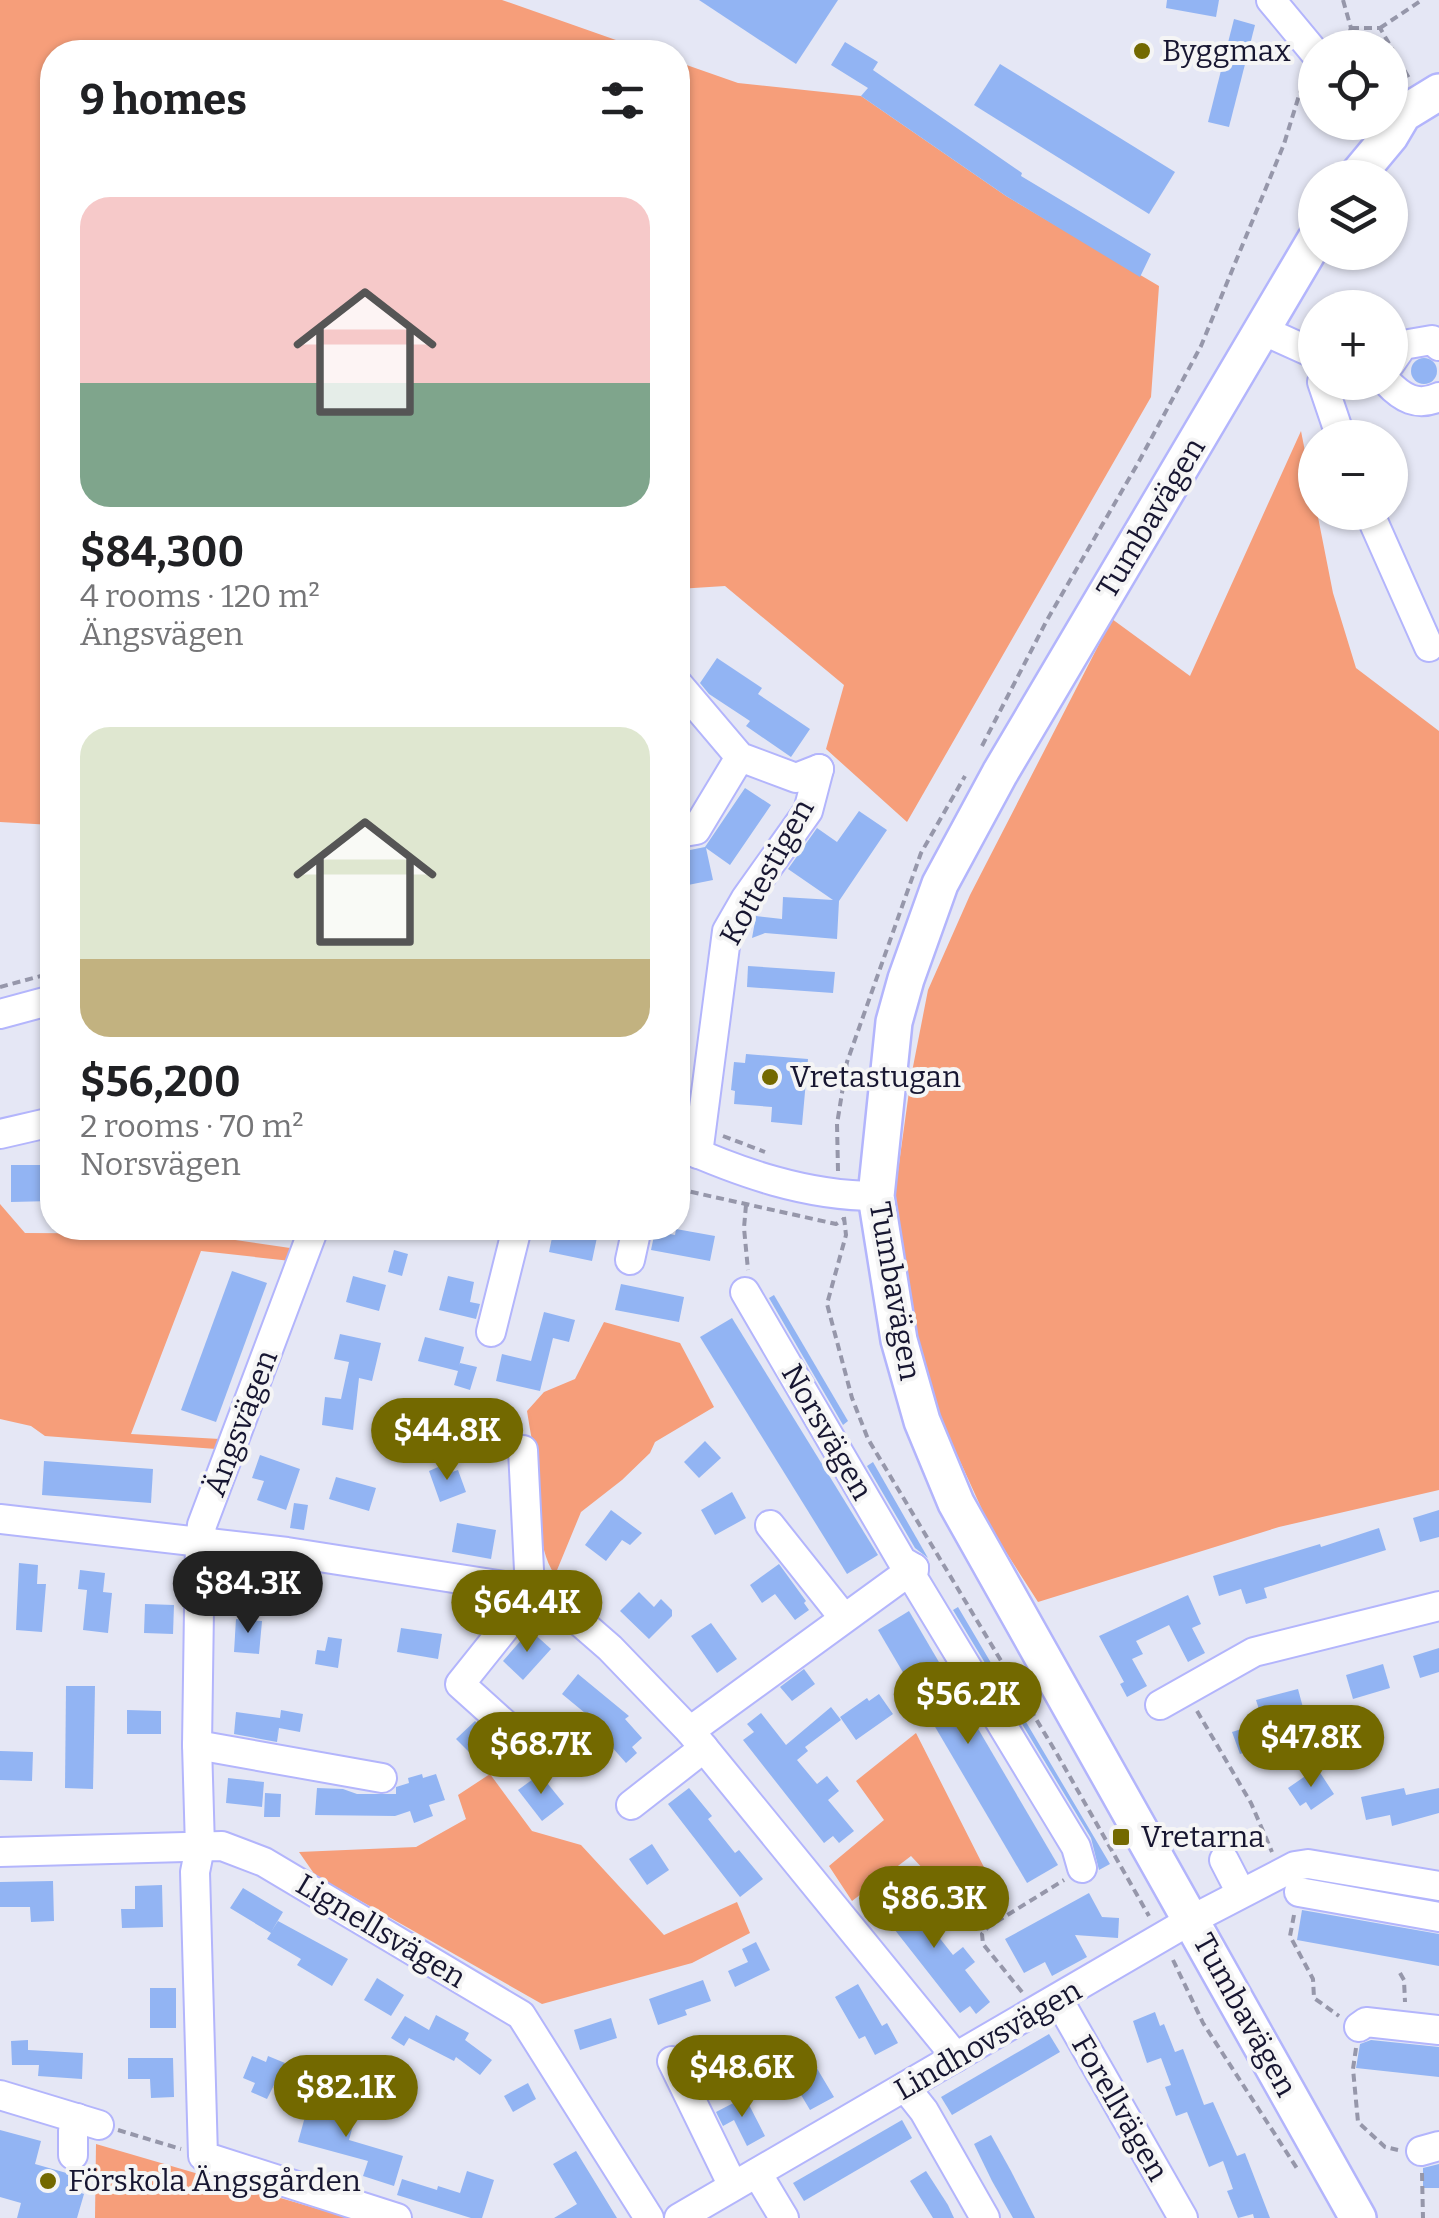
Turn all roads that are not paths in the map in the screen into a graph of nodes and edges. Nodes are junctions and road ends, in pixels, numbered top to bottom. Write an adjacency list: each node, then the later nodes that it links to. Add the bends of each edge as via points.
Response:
1 (1271, 0): 2 (street)
2 (1298, 33)
3 (1428, 92): 4 (main road)
4 (1408, 109)
5 (1439, 120): 6 (main road)
6 (1408, 131)
7 (1298, 269): 8 (main road, Tumbavägen)
8 (1262, 330): 11 (street); 24 (main road, Tumbavägen, via 940,884 894,1022)
9 (1408, 343): 10 (street, via 1432,340)
10 (1439, 346)
11 (1298, 349)
12 (1439, 397): 13 (street)
13 (1408, 399)
14 (1376, 530): 15 (street)
15 (1429, 647)
16 (690, 698): 17 (street)
17 (740, 757): 18 (street); 23 (street, Kottestigen, via 796,778 819,769 808,811 726,931)
18 (690, 831)
19 (40, 1003): 20 (street)
20 (0, 1014)
21 (40, 1125): 22 (street)
22 (0, 1134)
23 (693, 1142): 24 (street, via 804,1190)
24 (860, 1204): 53 (main road, Tumbavägen, via 922,1420 956,1502)
25 (309, 1240): 34 (street, Ängsvägen)
26 (514, 1240): 30 (street)
27 (634, 1240): 28 (street)
28 (630, 1260)
29 (745, 1292): 35 (street, Norsvägen, via 902,1561)
30 (490, 1332)
31 (523, 1450): 36 (street)
32 (0, 1518): 34 (street)
33 (770, 1526): 38 (street)
34 (200, 1542): 36 (street); 42 (street, Ängsvägen)
35 (914, 1568): 38 (street); 48 (street, Norsvägen, via 912,1578 1076,1847)
36 (530, 1590): 40 (street, via 460,1684); 41 (street, via 556,1601 597,1636)
37 (1439, 1606): 39 (street, via 1254,1652)
38 (844, 1618): 41 (street)
39 (1160, 1705)
40 (520, 1738)
41 (697, 1739): 44 (street); 57 (street)
42 (197, 1745): 43 (street); 45 (street, Ängsvägen)
43 (382, 1778)
44 (631, 1805)
45 (200, 1847): 46 (street, Lignellsvägen); 63 (street, Ängsvägen, via 195,1872 203,2156); 64 (street, Lignellsvägen, via 234,1849 264,1862 521,2015)
46 (0, 1852)
47 (1224, 1860): 51 (street)
48 (1082, 1868)
49 (1439, 1886): 51 (street, Lindhovsvägen, via 1308,1864)
50 (1299, 1892): 52 (street)
51 (1241, 1894): 53 (street, Lindhovsvägen)
52 (1439, 1916)
53 (1177, 1929): 54 (street, Lindhovsvägen); 69 (main road, Tumbavägen)
54 (1048, 2005): 57 (street, Lindhovsvägen); 68 (street, Forellvägen)
55 (1359, 2027): 56 (street, via 1366,2022)
56 (1439, 2030)
57 (956, 2058): 59 (street, Lindhovsvägen)
58 (672, 2060): 62 (street)
59 (905, 2087): 62 (street, Lindhovsvägen); 67 (street)
60 (0, 2096): 61 (street, via 88,2121 73,2131)
61 (74, 2156)
62 (745, 2180): 65 (street, Lindhovsvägen); 66 (street)
63 (397, 2218)
64 (649, 2218)
65 (679, 2218)
66 (784, 2218)
67 (985, 2218)
68 (1183, 2218)
69 (1358, 2218)

